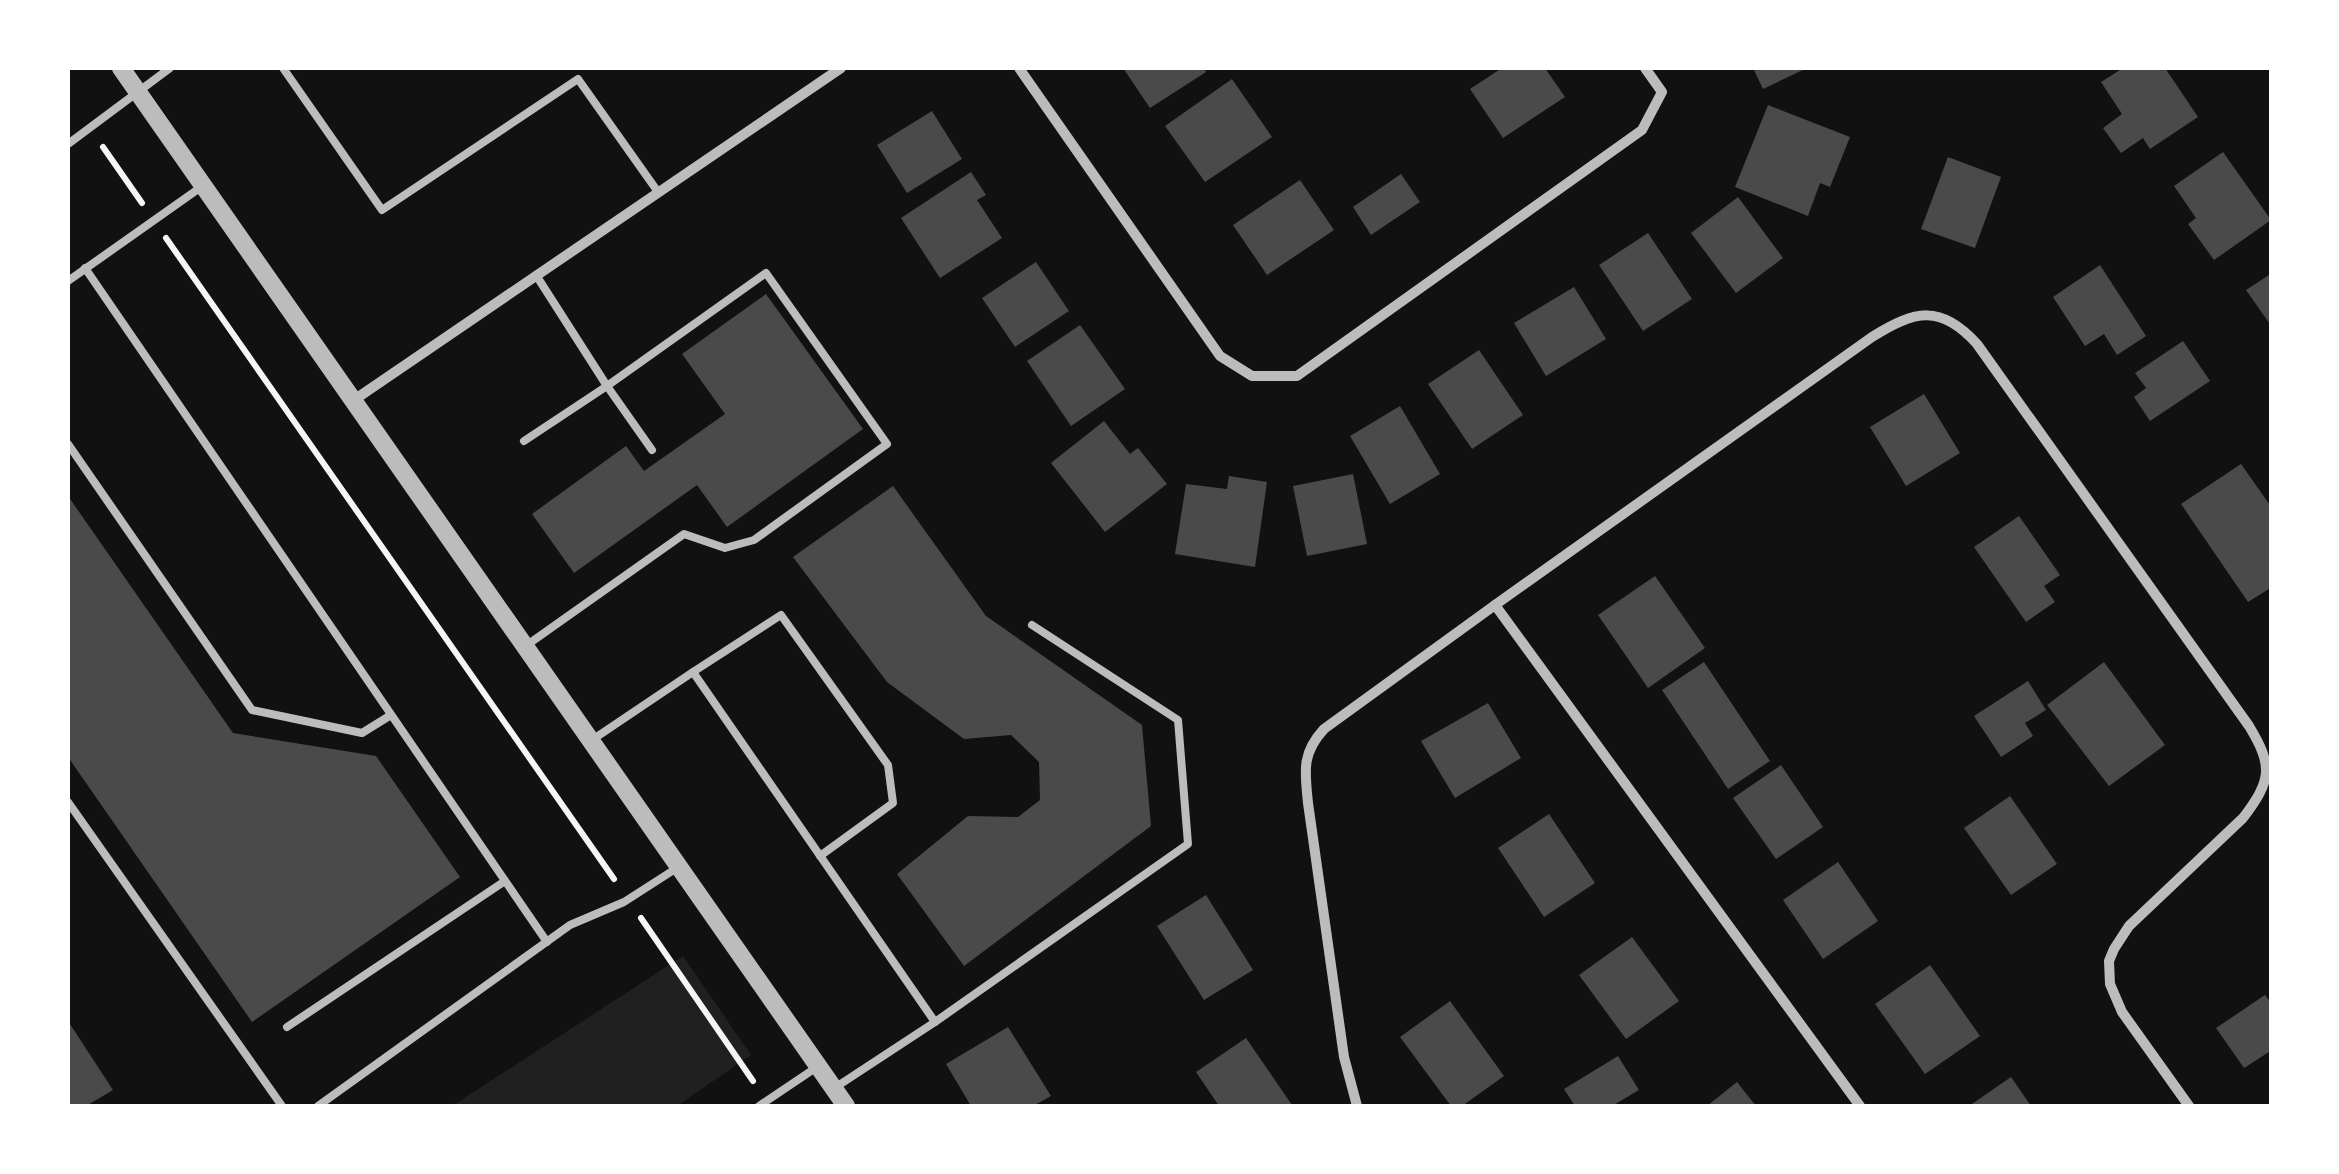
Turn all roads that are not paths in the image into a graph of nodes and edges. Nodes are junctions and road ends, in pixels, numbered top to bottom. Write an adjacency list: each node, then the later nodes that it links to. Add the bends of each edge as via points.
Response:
1 (122, 68): 9 (street)
2 (170, 68): 9 (lane)
3 (282, 68): 8 (lane, via 382,210)
4 (570, 68): 8 (lane)
5 (840, 68): 12 (street)
6 (1019, 68): 7 (street, via 1220,356 1252,376 1297,376 1642,130 1662,92)
7 (1645, 68)
8 (578, 80): 12 (lane)
9 (139, 92): 10 (lane); 11 (street)
10 (68, 144)
11 (204, 185): 13 (lane); 17 (street)
12 (658, 192): 14 (street)
13 (85, 268): 15 (lane); 25 (lane)
14 (536, 276): 16 (lane); 17 (street)
15 (68, 280)
16 (606, 386): 18 (lane); 20 (lane); 23 (lane, via 766,273 888,444 754,540 724,548 684,534)
17 (354, 400): 23 (street)
18 (524, 441)
19 (68, 444): 25 (lane, via 252,710 362,732)
20 (652, 450)
21 (1495, 604): 40 (street, via 1324,729 1308,752 1308,804 1347,1076); 41 (street); 42 (street, via 1888,327 1921,316 1951,320 1988,358 2249,726 2264,757 2263,790 2243,818 2130,926 2109,961 2122,1012)
22 (1032, 625): 32 (lane, via 1178,720 1188,844)
23 (527, 646): 26 (street)
24 (693, 672): 26 (lane); 28 (lane); 28 (lane, via 781,614 888,765 893,803)
25 (391, 715): 30 (lane)
26 (592, 740): 29 (street)
27 (68, 802): 36 (lane)
28 (820, 856): 32 (lane)
29 (680, 866): 31 (lane); 34 (street)
30 (504, 881): 31 (lane); 33 (lane)
31 (547, 942): 37 (lane)
32 (935, 1022): 35 (lane)
33 (288, 1026)
34 (818, 1066): 35 (street); 38 (lane)
35 (834, 1089): 39 (street)
36 (282, 1106)
37 (318, 1106)
38 (759, 1106)
39 (846, 1106)
40 (1357, 1106)
41 (1860, 1106)
42 (2190, 1106)

